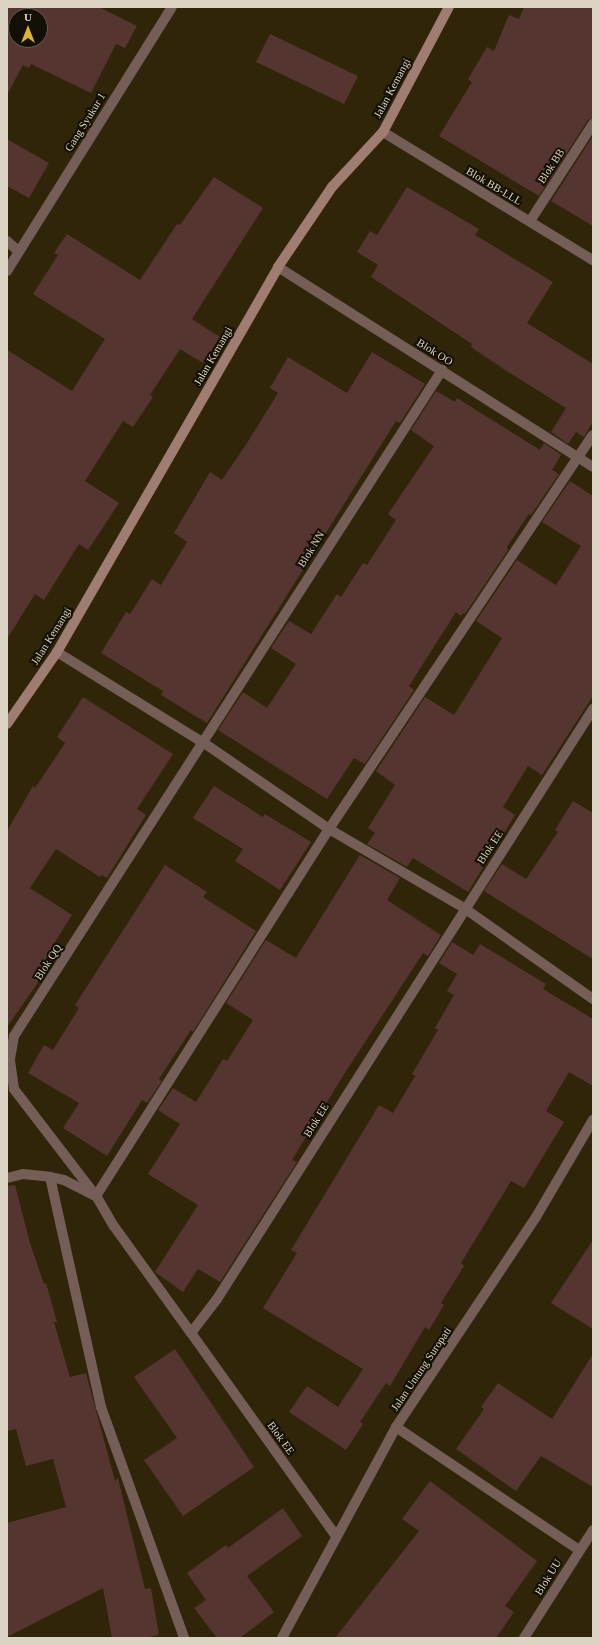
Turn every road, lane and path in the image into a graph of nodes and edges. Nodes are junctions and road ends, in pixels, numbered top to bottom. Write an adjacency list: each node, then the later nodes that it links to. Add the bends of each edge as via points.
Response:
1 (172, 7): 7 (street, Gang Syukur 1)
2 (449, 7): 4 (street, Jalan Kemangi)
3 (593, 124): 5 (street, Blok BB)
4 (383, 132): 5 (street, Blok BB-LLL); 9 (street, Jalan Kemangi, via 332,188)
5 (530, 221): 8 (street, Blok BB-LLL)
6 (7, 241): 7 (street)
7 (18, 250): 10 (street, Gang Syukur 1)
8 (593, 260)
9 (278, 267): 11 (street, Blok OO); 15 (street, Jalan Kemangi)
10 (7, 270)
11 (442, 370): 13 (street, Blok OO); 18 (street, Blok NN)
12 (593, 435): 13 (street)
13 (579, 458): 14 (street, Blok OO); 19 (street)
14 (593, 467)
15 (57, 652): 17 (street, Jalan Kemangi); 18 (street)
16 (593, 709): 20 (street, Blok EE)
17 (7, 724)
18 (204, 743): 19 (street); 25 (street, Blok QQ, via 14,1036 10,1059 14,1089)
19 (329, 829): 20 (street); 25 (street)
20 (464, 908): 21 (street); 26 (street, Blok EE, via 217,1300)
21 (593, 999)
22 (593, 1120): 27 (street, Jalan Untung Suropati, via 536,1217)
23 (50, 1177): 24 (street, via 22,1174); 25 (street, via 64,1180); 31 (street, via 101,1407)
24 (7, 1178)
25 (96, 1196): 26 (street, Blok QQ, via 113,1225)
26 (191, 1333): 29 (street, Blok EE)
27 (396, 1427): 29 (street, Jalan Untung Suropati); 30 (street)
28 (593, 1530): 30 (street, Blok UU)
29 (336, 1536): 32 (street, Jalan Untung Suropati)
30 (579, 1550): 33 (street, Blok UU)
31 (184, 1638)
32 (282, 1638)
33 (524, 1638)

